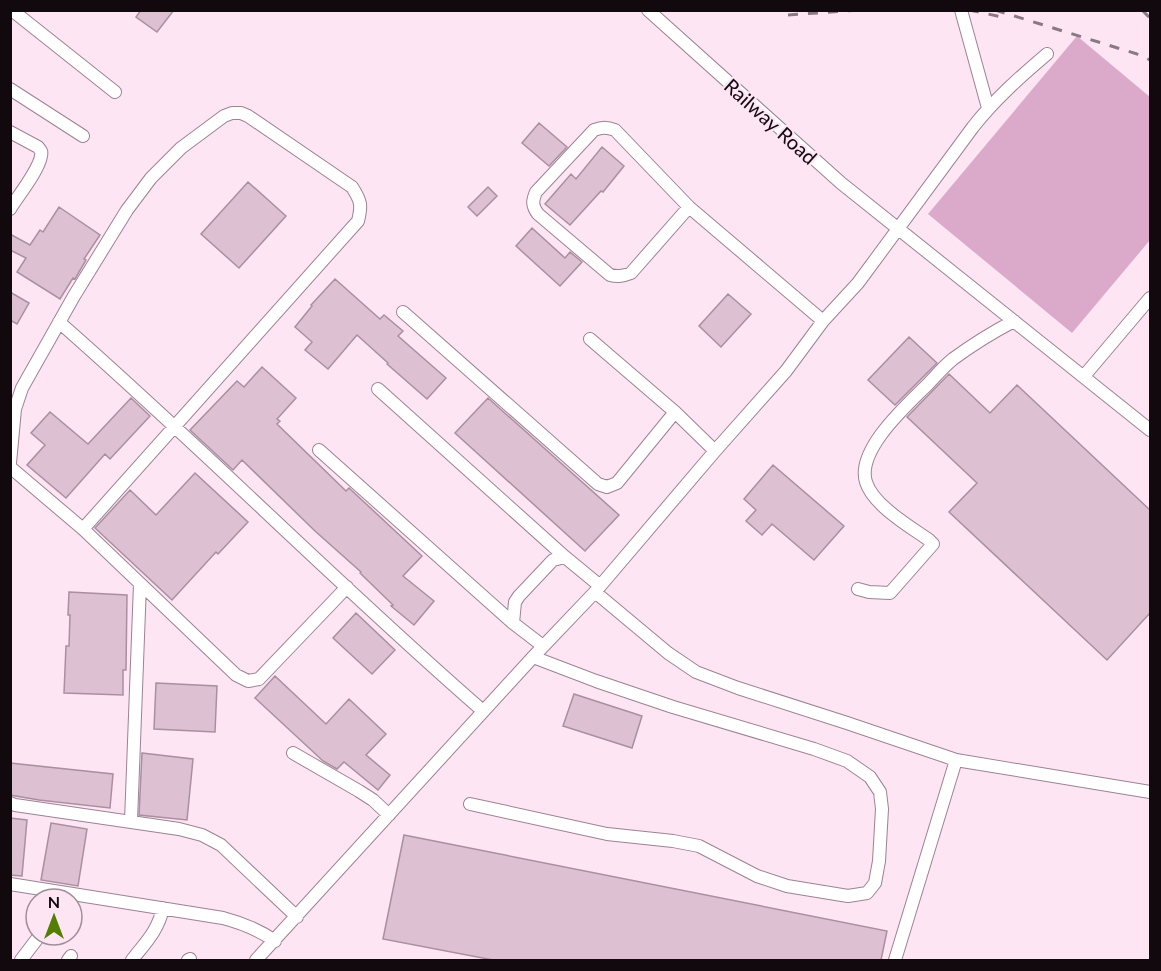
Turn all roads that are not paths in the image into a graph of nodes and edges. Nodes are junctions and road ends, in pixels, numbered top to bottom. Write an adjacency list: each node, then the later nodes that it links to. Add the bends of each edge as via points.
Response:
1 (648, 10): 12 (street, Railway Road)
2 (961, 10): 7 (street)
3 (13, 12): 6 (street)
4 (1047, 54): 7 (street)
5 (10, 89): 9 (street)
6 (115, 92)
7 (988, 108): 12 (street)
8 (10, 132): 11 (street, via 38,147 41,156)
9 (83, 136)
10 (689, 207): 10 (street, via 609,128 594,130 533,199 538,213 617,277 631,273); 15 (street)
11 (10, 209)
12 (898, 229): 15 (street); 16 (street, Railway Road)
13 (1150, 298): 19 (street)
14 (403, 312): 21 (street, via 598,484 607,487 617,483)
15 (824, 321): 25 (street, via 786,371)
16 (1014, 321): 19 (street, Railway Road); 32 (street, via 951,361 892,419 871,450 864,471 866,484 883,507 933,544 890,593)
17 (59, 322): 22 (street); 22 (street, via 151,178 181,148 224,116 248,116 352,187 360,199 358,221); 26 (street, via 27,378 15,409)
18 (590, 339): 21 (street)
19 (1084, 376): 23 (street, Railway Road)
20 (378, 390): 28 (street)
21 (675, 412): 25 (street)
22 (175, 426): 27 (street); 30 (street)
23 (1150, 430)
24 (319, 450): 33 (street)
25 (715, 451): 31 (street)
26 (10, 465): 27 (street)
27 (83, 529): 29 (street)
28 (565, 557): 31 (street); 33 (street, via 553,560 519,596)
29 (140, 584): 30 (street, via 236,675 248,681 259,679); 43 (street)
30 (347, 587): 36 (street)
31 (597, 588): 34 (street); 38 (street, via 668,653 696,672)
32 (858, 589)
33 (513, 623): 34 (street)
34 (543, 646): 35 (street)
35 (533, 657): 36 (street); 41 (street, via 673,707 847,761 870,777 880,792 881,831 875,883 867,893 848,896 788,886 757,876 699,846 607,834)
36 (483, 711): 42 (street)
37 (293, 753): 42 (street, via 373,800)
38 (956, 760): 39 (street); 52 (street)
39 (1150, 792)
40 (10, 803): 43 (street)
41 (470, 804)
42 (389, 815): 46 (street)
43 (131, 821): 46 (street, via 202,835 221,845)
44 (84, 898): 45 (street)
45 (163, 908): 47 (street, via 239,922); 50 (street, via 156,930)
46 (297, 917): 47 (street)
47 (275, 941): 51 (street)
48 (31, 947): 49 (street)
49 (21, 960)
50 (132, 960)
51 (256, 960)
52 (895, 960)

